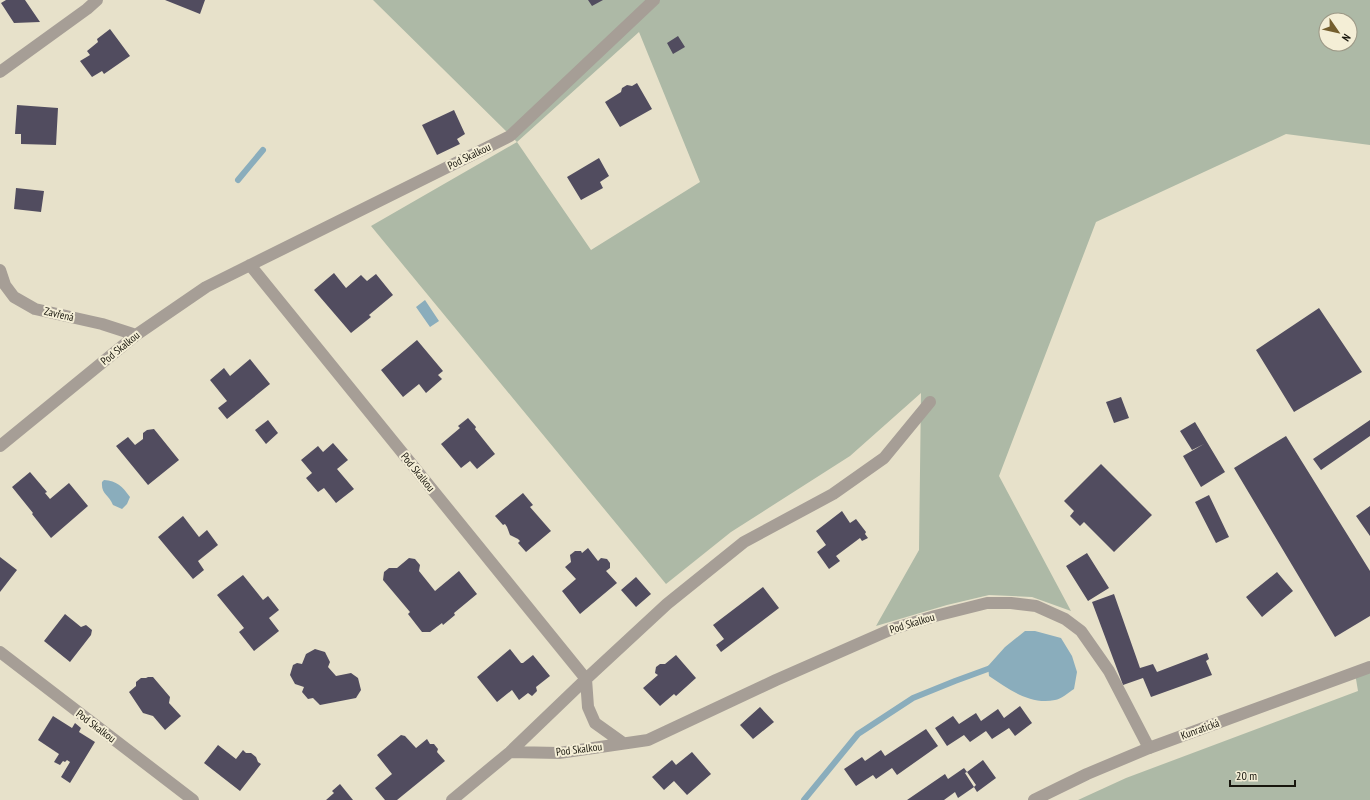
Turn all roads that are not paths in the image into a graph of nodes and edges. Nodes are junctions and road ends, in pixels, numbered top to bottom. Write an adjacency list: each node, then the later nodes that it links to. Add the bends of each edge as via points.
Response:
1 (97, 0): 3 (street)
2 (654, 0): 4 (street, Pod Skalkou, via 510,136)
3 (0, 72)
4 (250, 265): 6 (street, Pod Skalkou, via 206,287); 11 (street, Pod Skalkou)
5 (0, 270): 6 (street, Zavřená, via 5,285 14,297 35,309)
6 (136, 334): 8 (street, Pod Skalkou)
7 (930, 402): 11 (street, via 884,458 833,494 744,542 668,604)
8 (0, 446)
9 (0, 652): 15 (street, Pod Skalkou)
10 (1370, 667): 13 (street, Kunratická)
11 (586, 679): 12 (street, Pod Skalkou, via 588,707 595,723); 14 (street)
12 (623, 743): 13 (street, Pod Skalkou, via 648,740 892,628 987,603 1011,603 1036,606 1065,619 1081,631 1109,671); 14 (street, Pod Skalkou, via 559,753)
13 (1149, 748): 17 (street, Kunratická, via 1086,774)
14 (510, 752): 16 (street)
15 (193, 800)
16 (452, 800)
17 (1034, 800)

